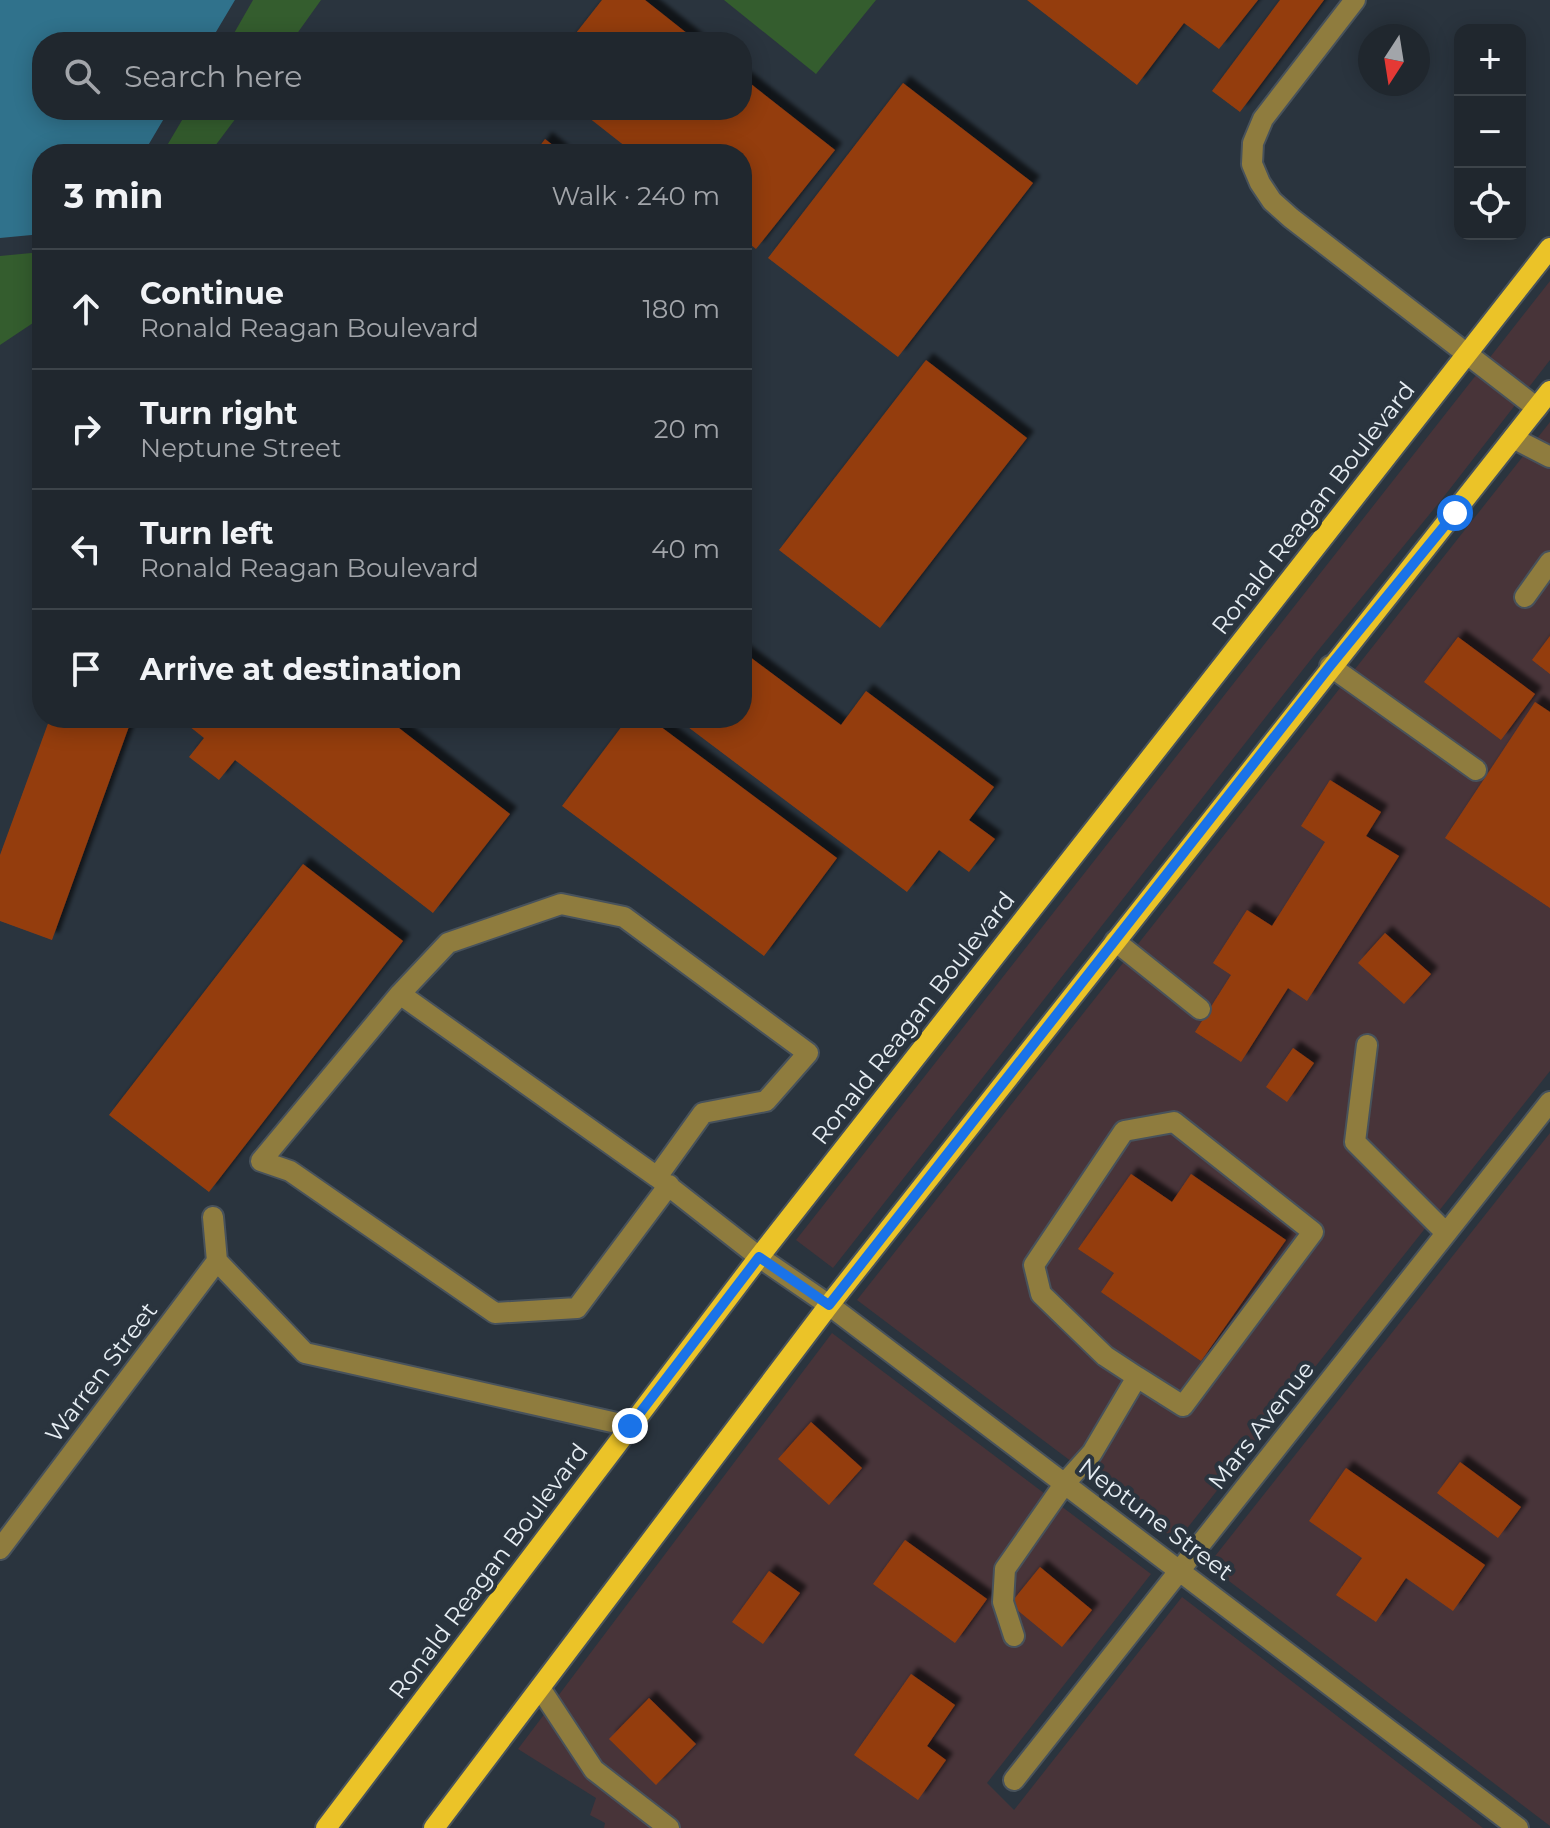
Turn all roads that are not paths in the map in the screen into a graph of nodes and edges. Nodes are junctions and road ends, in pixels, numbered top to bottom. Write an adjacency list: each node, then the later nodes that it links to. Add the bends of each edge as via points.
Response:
1 (1355, 0): 3 (street, via 1263,119 1253,143 1252,164 1272,201 1291,218)
2 (1550, 248): 3 (main road, Ronald Reagan Boulevard)
3 (1467, 353): 5 (street); 20 (main road, Ronald Reagan Boulevard)
4 (1550, 391): 5 (main road)
5 (1537, 408): 6 (main road)
6 (1513, 438): 7 (street); 10 (main road)
7 (1550, 457)
8 (1550, 562): 9 (street)
9 (1525, 597)
10 (1330, 666): 11 (street); 12 (main road)
11 (1476, 770)
12 (1115, 941): 14 (street); 22 (main road)
13 (400, 994): 17 (street, Neptune Street); 17 (street, via 448,943 561,904 624,917 808,1053 766,1101 703,1113); 17 (street, via 261,1161 290,1171 495,1313 577,1308)
14 (1200, 1009)
15 (1367, 1045): 19 (street, via 1355,1142)
16 (1550, 1102): 19 (street, Mars Avenue)
17 (663, 1181): 20 (street, Neptune Street)
18 (213, 1217): 21 (street)
19 (1446, 1233): 27 (street, Mars Avenue)
20 (759, 1257): 22 (street, Neptune Street); 24 (main road, Ronald Reagan Boulevard)
21 (217, 1261): 24 (street, via 305,1353); 26 (street, Warren Street)
22 (829, 1305): 25 (street, Neptune Street); 29 (main road)
23 (1137, 1377): 23 (street, via 1105,1356 1041,1294 1034,1265 1124,1131 1174,1122 1313,1232 1183,1406); 25 (street, via 1092,1453)
24 (630, 1426): 31 (main road, Ronald Reagan Boulevard)
25 (1065, 1483): 27 (street, Neptune Street); 28 (street, via 1005,1569 1003,1602)
26 (0, 1549)
27 (1179, 1569): 30 (street, Mars Avenue); 34 (street, Neptune Street)
28 (1014, 1636)
29 (540, 1688): 32 (main road); 33 (street, via 594,1770)
30 (1014, 1780)
31 (326, 1828)
32 (434, 1828)
33 (669, 1828)
34 (1518, 1828)

